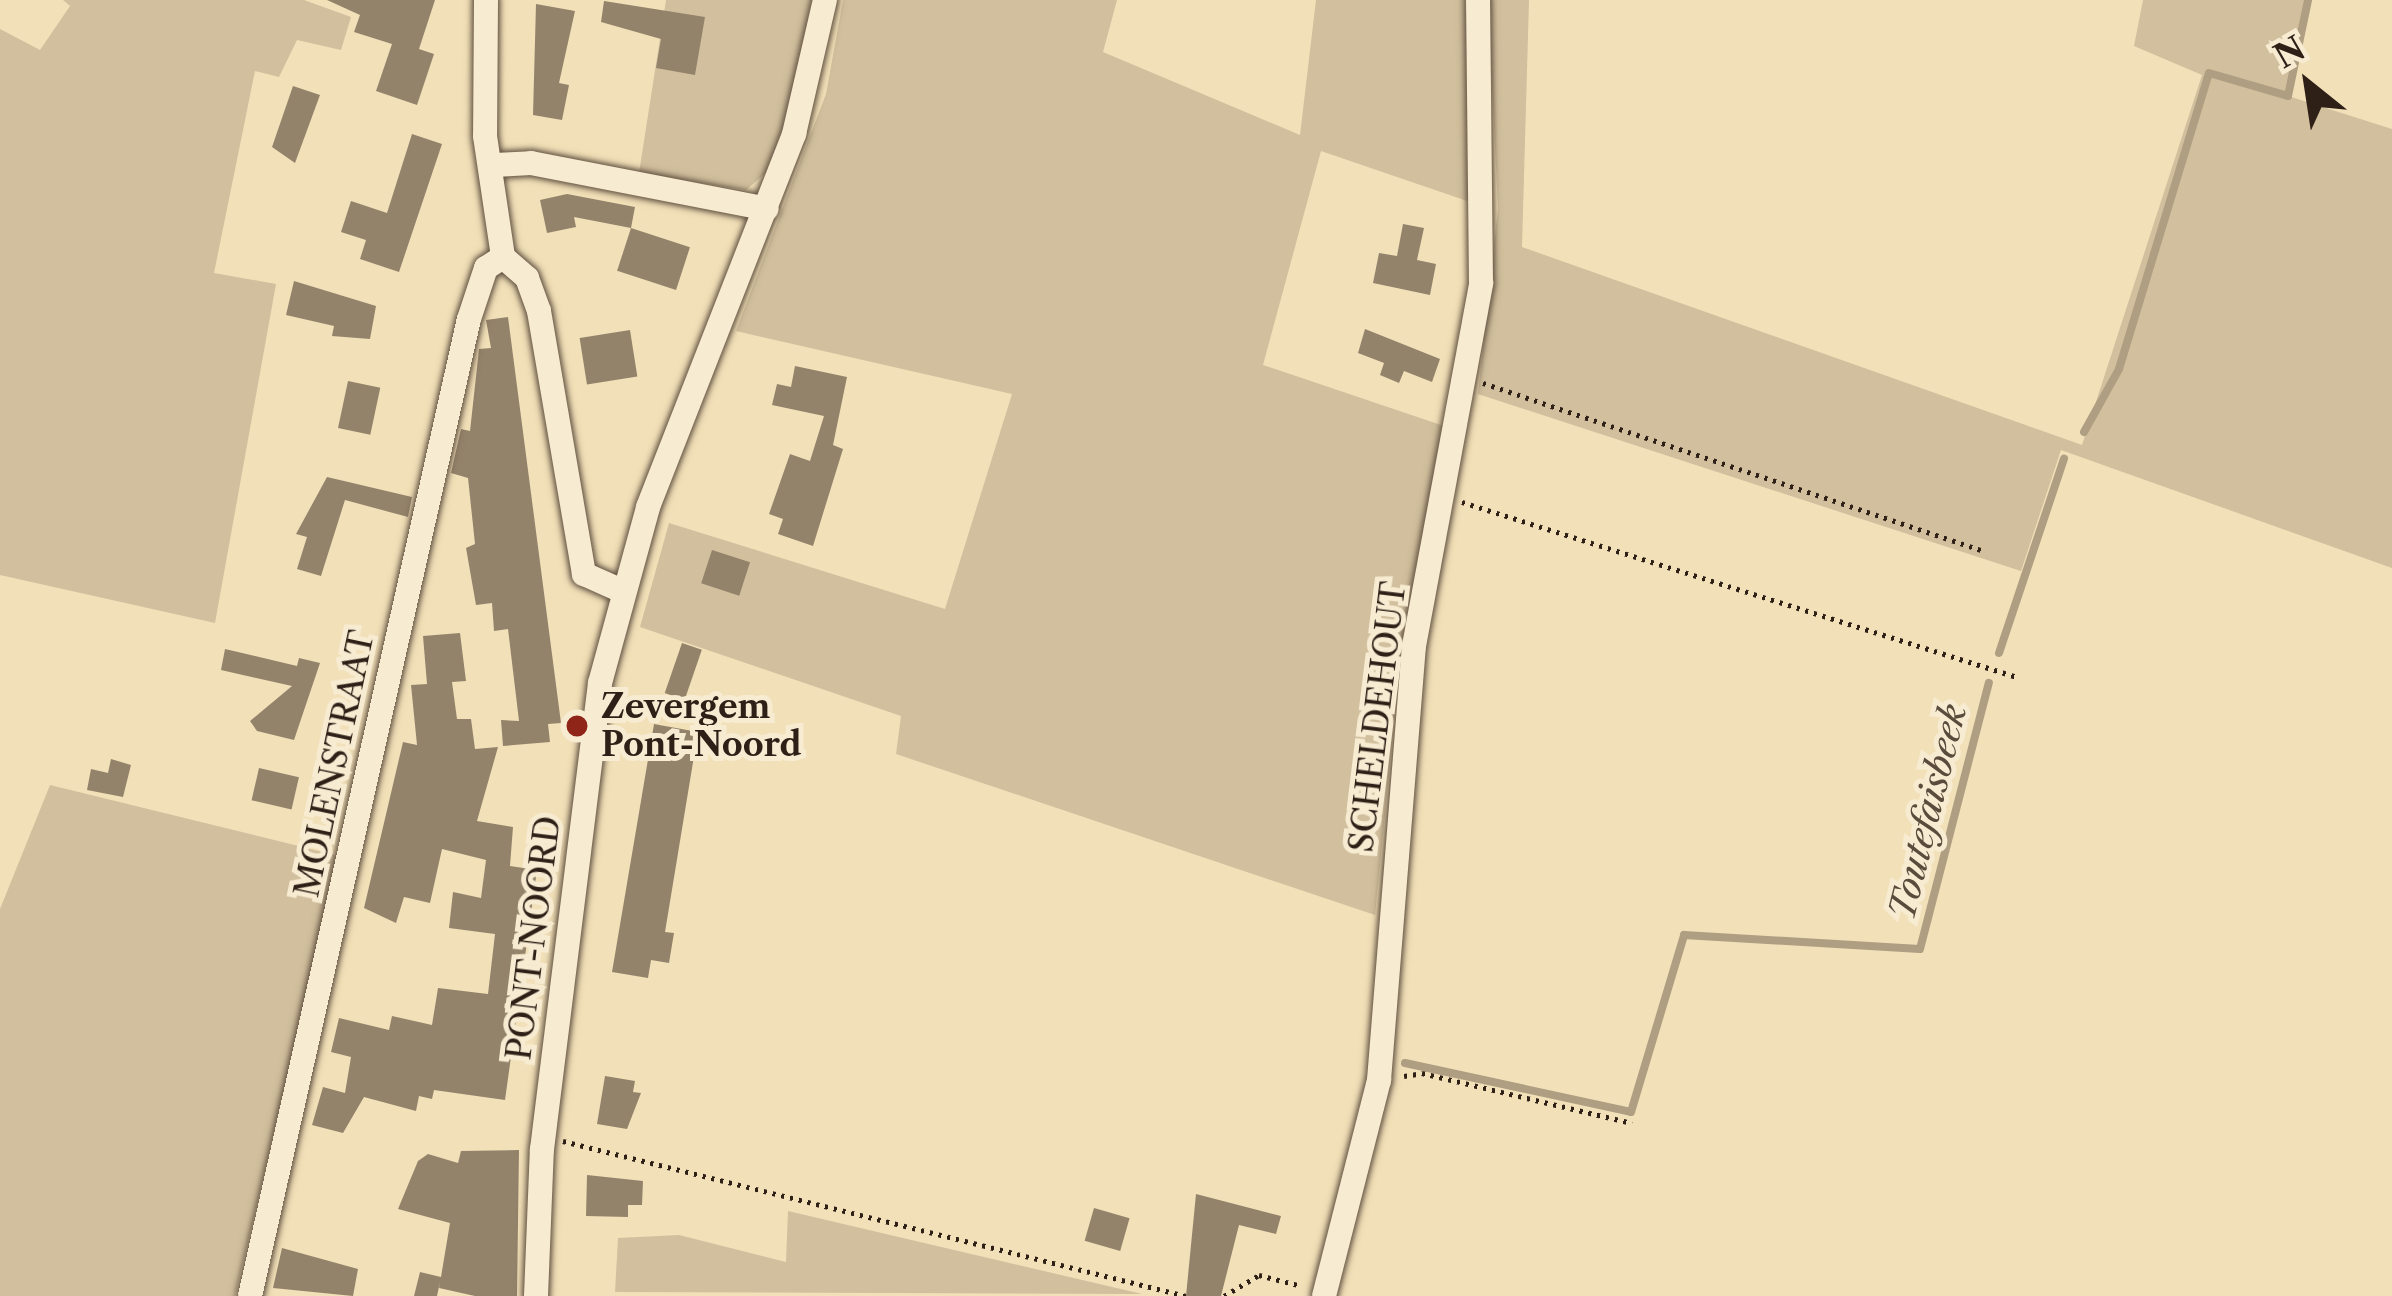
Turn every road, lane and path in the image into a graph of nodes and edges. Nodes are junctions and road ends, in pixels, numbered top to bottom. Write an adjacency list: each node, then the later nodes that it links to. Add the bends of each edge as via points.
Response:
1 (486, 0): 4 (street, via 484,115)
2 (825, 0): 5 (street, PONT-NOORD, via 805,95)
3 (1478, 0): 7 (street, SCHELDEHOUT, via 1485,205)
4 (495, 165): 5 (street, via 531,163); 6 (street)
5 (767, 209): 10 (street, PONT-NOORD)
6 (503, 257): 10 (street, via 526,278 539,311 584,574); 16 (street, MOLENSTRAAT, via 486,268 470,319)
7 (1467, 378): 8 (street, SCHELDEHOUT); 9 (path)
8 (1444, 502): 11 (path, via 1470,502); 12 (street, SCHELDEHOUT, via 1414,646)
9 (1984, 550)
10 (622, 591): 14 (street, PONT-NOORD, via 591,740)
11 (2017, 677)
12 (1379, 1080): 13 (path, via 1422,1073); 15 (street, SCHELDEHOUT)
13 (1632, 1123)
14 (544, 1138): 17 (street, PONT-NOORD); 18 (path)
15 (1325, 1294): 19 (path, via 1259,1275)
16 (250, 1296)
17 (536, 1296)
18 (1186, 1296)
19 (1225, 1296)

